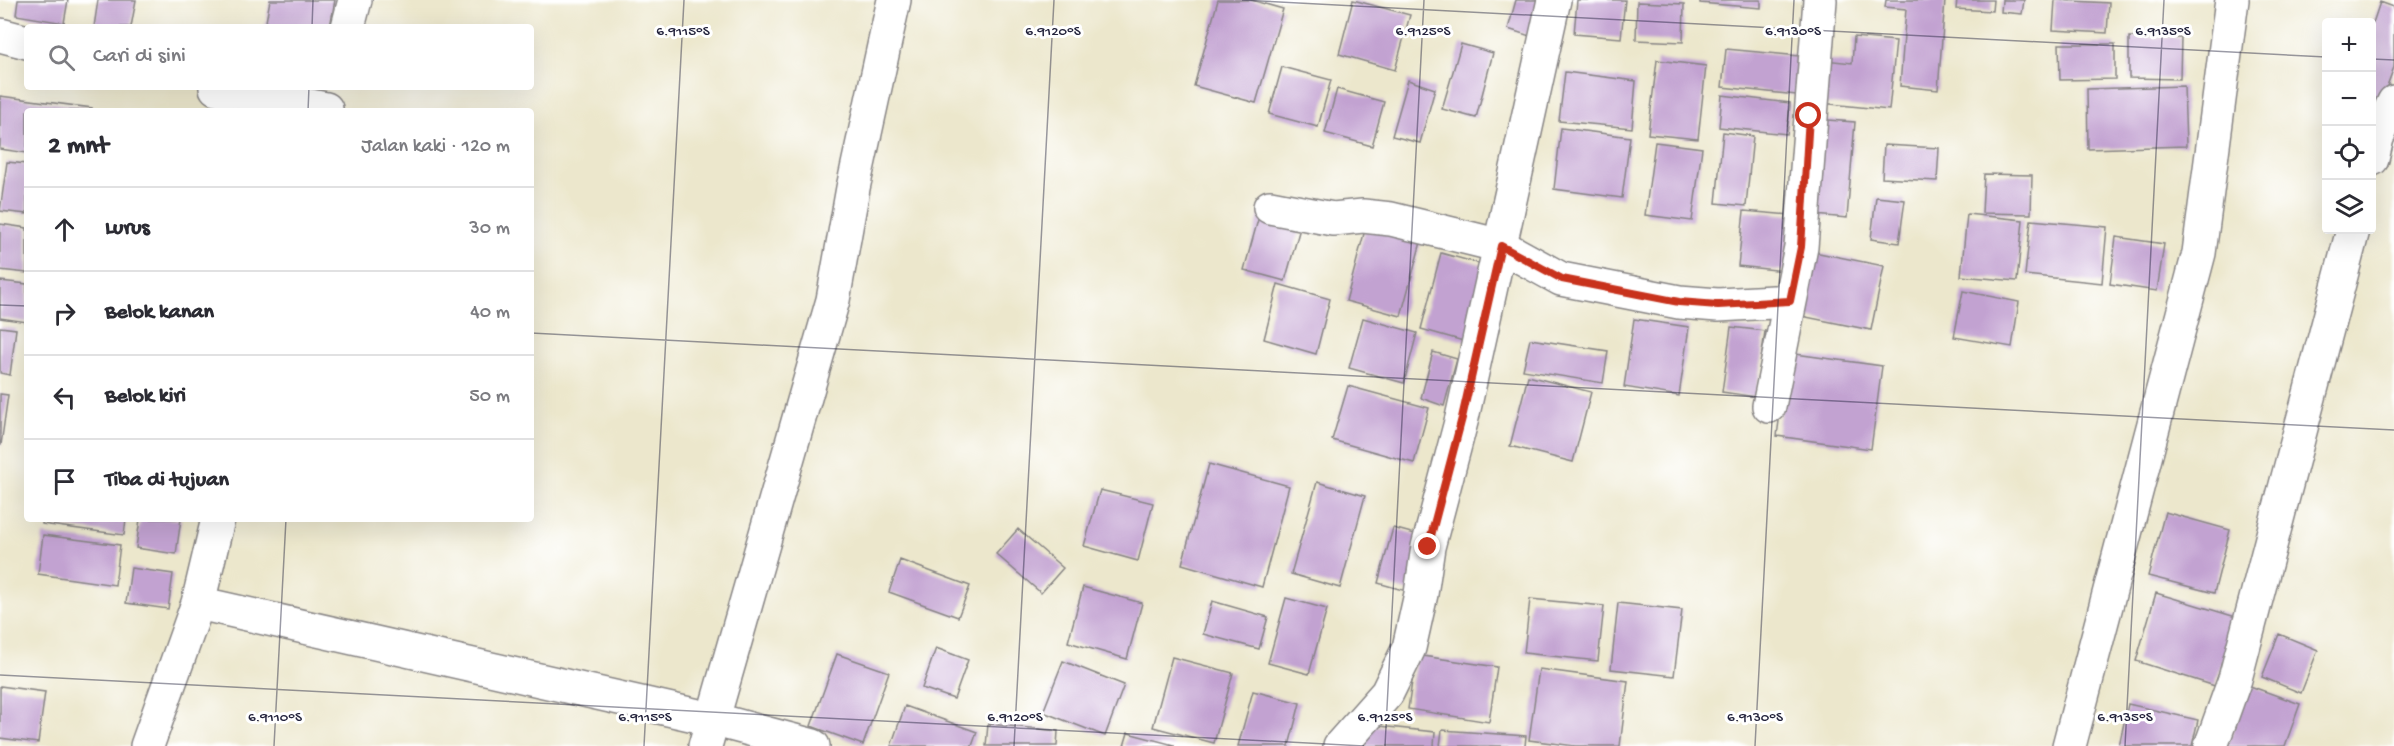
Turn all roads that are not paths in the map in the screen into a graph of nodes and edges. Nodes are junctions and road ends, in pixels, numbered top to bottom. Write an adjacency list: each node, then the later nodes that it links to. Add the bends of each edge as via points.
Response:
1 (355, 0): 6 (street)
2 (894, 0): 20 (street, via 833,300)
3 (1554, 0): 15 (street)
4 (1820, 0): 16 (street, via 1801,247)
5 (2232, 0): 24 (street, via 2199,253)
6 (349, 24)
7 (0, 35): 8 (street)
8 (24, 41)
9 (212, 95): 10 (street)
10 (328, 102)
11 (2394, 102): 12 (street)
12 (2376, 142)
13 (1270, 207): 15 (street, via 1333,219 1391,219)
14 (2352, 234): 25 (street, via 2235,679)
15 (1501, 246): 16 (street, via 1562,279 1679,302 1718,305); 23 (street, via 1428,547 1409,648 1387,693)
16 (1790, 301): 17 (street)
17 (1769, 406)
18 (217, 522): 19 (street)
19 (198, 603): 20 (street); 21 (street)
20 (709, 732): 22 (street)
21 (147, 746)
22 (813, 746)
23 (1340, 746)
24 (2069, 746)
25 (2211, 746)

